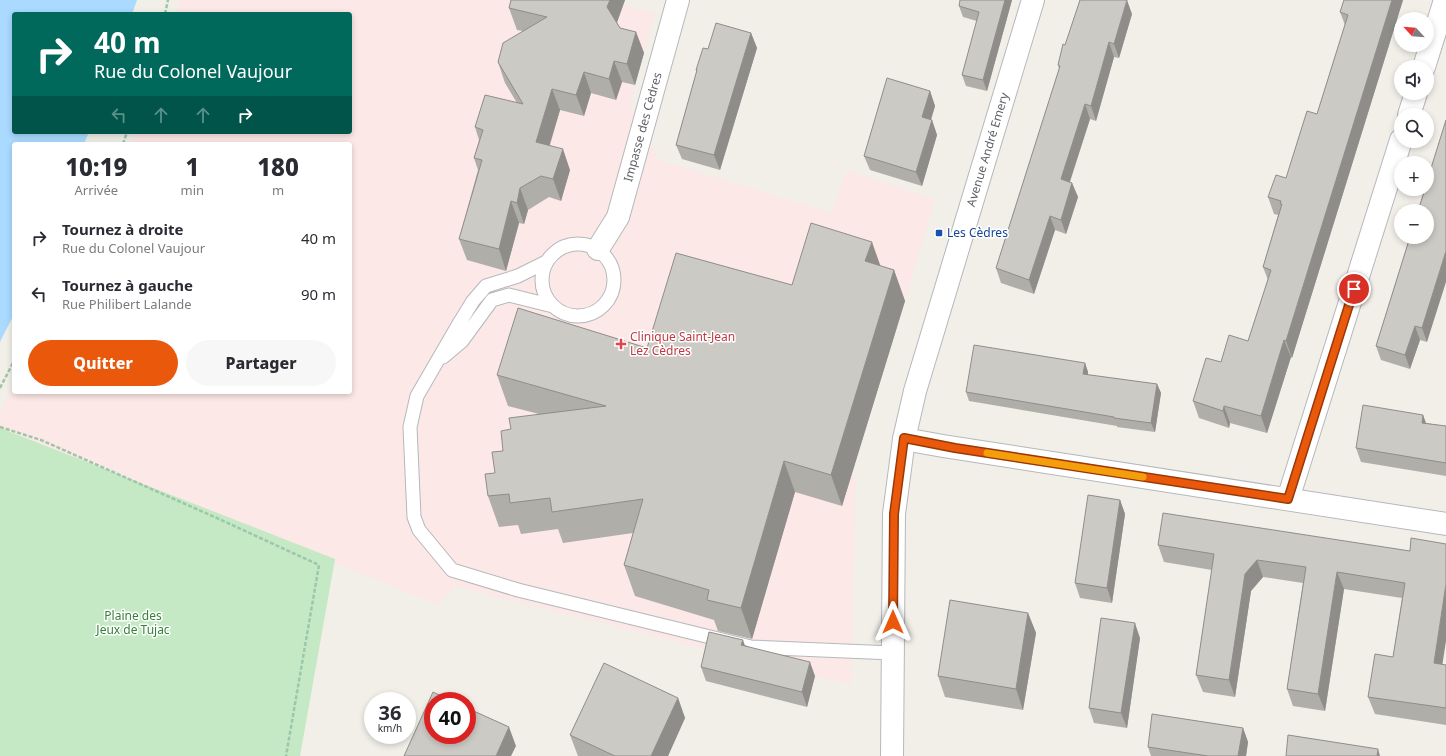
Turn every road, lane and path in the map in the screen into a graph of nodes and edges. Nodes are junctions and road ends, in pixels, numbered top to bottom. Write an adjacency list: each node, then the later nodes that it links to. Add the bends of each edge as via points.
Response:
1 (168, 0): 5 (path)
2 (678, 0): 8 (street, Impasse des Cèdres, via 618,217)
3 (1033, 0): 15 (street, Avenue André Emery, via 915,392)
4 (1445, 0): 6 (street)
5 (165, 12)
6 (1426, 60)
7 (1398, 148): 16 (street)
8 (598, 249): 9 (lane, via 576,244 564,247); 10 (lane, via 613,268 612,292 606,303 598,311 586,316 563,314)
9 (546, 262): 10 (lane, via 542,273 542,285 546,297); 11 (lane, via 518,276 486,286 473,301)
10 (553, 306): 11 (lane, via 510,295 492,300 462,341)
11 (435, 363): 18 (lane, via 417,396 410,427 414,518 419,530 452,570 518,590 751,647)
12 (12, 365): 13 (path)
13 (0, 388)
14 (0, 427): 19 (path, via 48,443 319,565)
15 (904, 438): 16 (street); 18 (street, Avenue André Emery, via 894,514)
16 (1288, 499): 17 (street)
17 (1446, 524)
18 (892, 653): 20 (street, Avenue André Emery)
19 (286, 756)
20 (892, 756)

